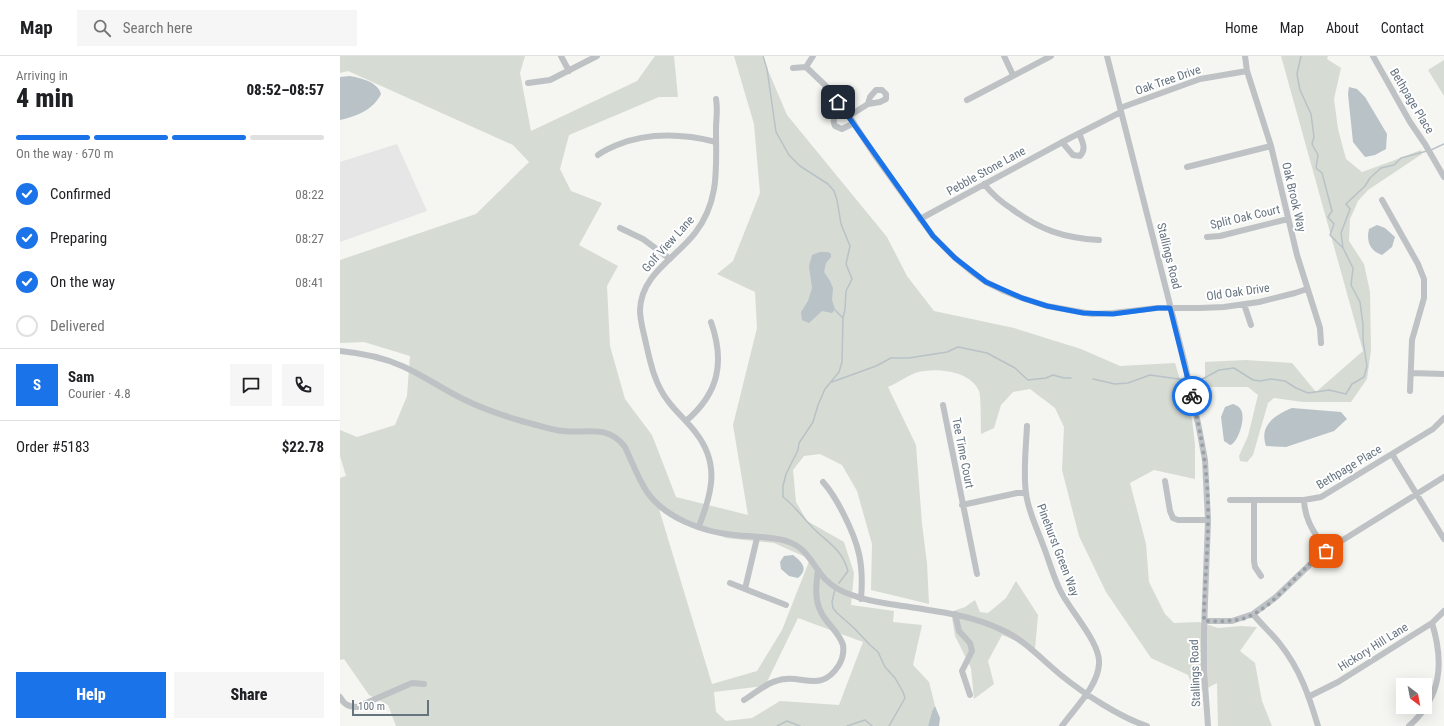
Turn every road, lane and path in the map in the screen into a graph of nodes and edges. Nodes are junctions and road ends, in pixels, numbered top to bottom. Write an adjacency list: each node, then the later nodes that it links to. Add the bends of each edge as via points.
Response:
1 (562, 56): 11 (street)
2 (597, 56): 11 (street)
3 (813, 56): 10 (street)
4 (1004, 56): 13 (street)
5 (1050, 56): 13 (street)
6 (1107, 56): 19 (street, Stallings Road)
7 (1245, 56): 12 (street, Oak Brook Way)
8 (1373, 56): 28 (street, Bethpage Place)
9 (794, 68): 10 (street)
10 (806, 68): 18 (street, via 827,87)
11 (569, 71): 14 (street, via 550,80)
12 (1247, 71): 19 (street, Oak Tree Drive, via 1200,79); 25 (street, Oak Brook Way)
13 (1013, 74): 16 (street)
14 (528, 83)
15 (716, 99): 23 (street, Golf View Lane)
16 (966, 100)
17 (868, 104): 20 (street)
18 (842, 108): 20 (street); 21 (street, via 834,117 835,126 844,129)
19 (1120, 110): 22 (street, Pebble Stone Lane); 39 (street, Stallings Road)
20 (850, 116): 21 (street)
21 (854, 123): 31 (street, Old Oak Drive)
22 (1079, 133): 24 (street, Pebble Stone Lane); 24 (street, via 1084,150 1080,156 1073,155)
23 (716, 142): 26 (street, via 674,135 651,136 625,142); 36 (street, Golf View Lane, via 716,182 709,209 695,234)
24 (1062, 142): 29 (street, Pebble Stone Lane)
25 (1271, 146): 27 (street); 32 (street, Oak Brook Way)
26 (598, 155)
27 (1187, 167)
28 (1444, 177)
29 (984, 184): 31 (street, Pebble Stone Lane); 35 (street, via 1003,203 1038,226 1086,240)
30 (1382, 200): 44 (street, via 1424,279 1424,298 1412,340)
31 (920, 219): 39 (street, Old Oak Drive, via 943,247 972,272 986,282 1022,298 1065,310 1092,314)
32 (1288, 219): 34 (street, Split Oak Court); 37 (street, Oak Brook Way)
33 (620, 228): 36 (street, via 643,239)
34 (1207, 237)
35 (1099, 240)
36 (670, 259): 49 (street, Golf View Lane, via 646,286 640,316 656,381 667,400)
37 (1307, 289): 38 (street, Old Oak Drive); 42 (street, Oak Brook Way, via 1320,328)
38 (1244, 304): 39 (street, Old Oak Drive); 41 (street)
39 (1170, 308): 61 (street, Stallings Road, via 1185,364 1205,460)
40 (711, 322): 49 (street, via 718,350 716,376 706,400)
41 (1251, 325)
42 (1321, 343)
43 (340, 351): 62 (street, via 395,363 462,399 508,417 558,431 599,432 611,435 624,447 643,485 654,500 676,516)
44 (1412, 373): 45 (street); 46 (street)
45 (1444, 374)
46 (1410, 391)
47 (942, 405): 60 (street, Tee Time Court)
48 (1444, 418): 51 (street, Bethpage Place, via 1433,429)
49 (686, 421): 62 (street, Golf View Lane, via 704,446 712,468 711,491)
50 (1027, 426): 55 (street, Pinehurst Green Way)
51 (1392, 454): 56 (street); 59 (street, Bethpage Place, via 1326,495)
52 (1444, 477): 56 (street)
53 (1165, 481): 61 (street, via 1173,518)
54 (823, 482): 71 (street, via 833,494 856,540 861,569)
55 (1026, 493): 60 (street); 79 (street, Pinehurst Green Way, via 1060,590 1098,652 1098,672)
56 (1417, 494): 64 (street); 65 (street)
57 (1230, 500): 58 (street, Bethpage Place)
58 (1254, 500): 59 (street, Bethpage Place); 68 (street, via 1254,561)
59 (1304, 500): 65 (street, via 1308,521)
60 (962, 505): 67 (street, Tee Time Court)
61 (1208, 520): 76 (street, Stallings Road)
62 (699, 526): 63 (street, via 723,534)
63 (757, 538): 66 (street, via 778,539 794,544 806,553); 70 (street)
64 (1444, 539)
65 (1326, 551): 75 (street, via 1276,597)
66 (818, 570): 71 (street, via 832,585); 83 (street, via 817,600 822,615 841,640 844,651 841,661 826,680 781,679)
67 (976, 574)
68 (1261, 576)
69 (730, 583): 70 (street)
70 (745, 589): 72 (street)
71 (861, 599): 74 (street)
72 (786, 605)
73 (1444, 611): 77 (street, Hickory Hill Lane)
74 (954, 614): 79 (street, via 1012,634 1061,676); 80 (street, via 959,631 970,643 972,651 962,671)
75 (1253, 614): 76 (street, via 1232,620); 82 (street, via 1286,652)
76 (1204, 621): 86 (street, Stallings Road)
77 (1432, 623): 82 (street, Hickory Hill Lane, via 1338,682); 88 (street, via 1438,638 1439,676 1431,700)
78 (424, 684): 81 (street, via 412,683 357,707 348,706)
79 (1086, 693): 84 (street, Pinehurst Green Way); 85 (street)
80 (970, 695)
81 (340, 696)
82 (1310, 696): 87 (street)
83 (744, 700)
84 (1062, 726)
85 (1147, 726)
86 (1208, 726)
87 (1318, 726)
88 (1409, 726)

